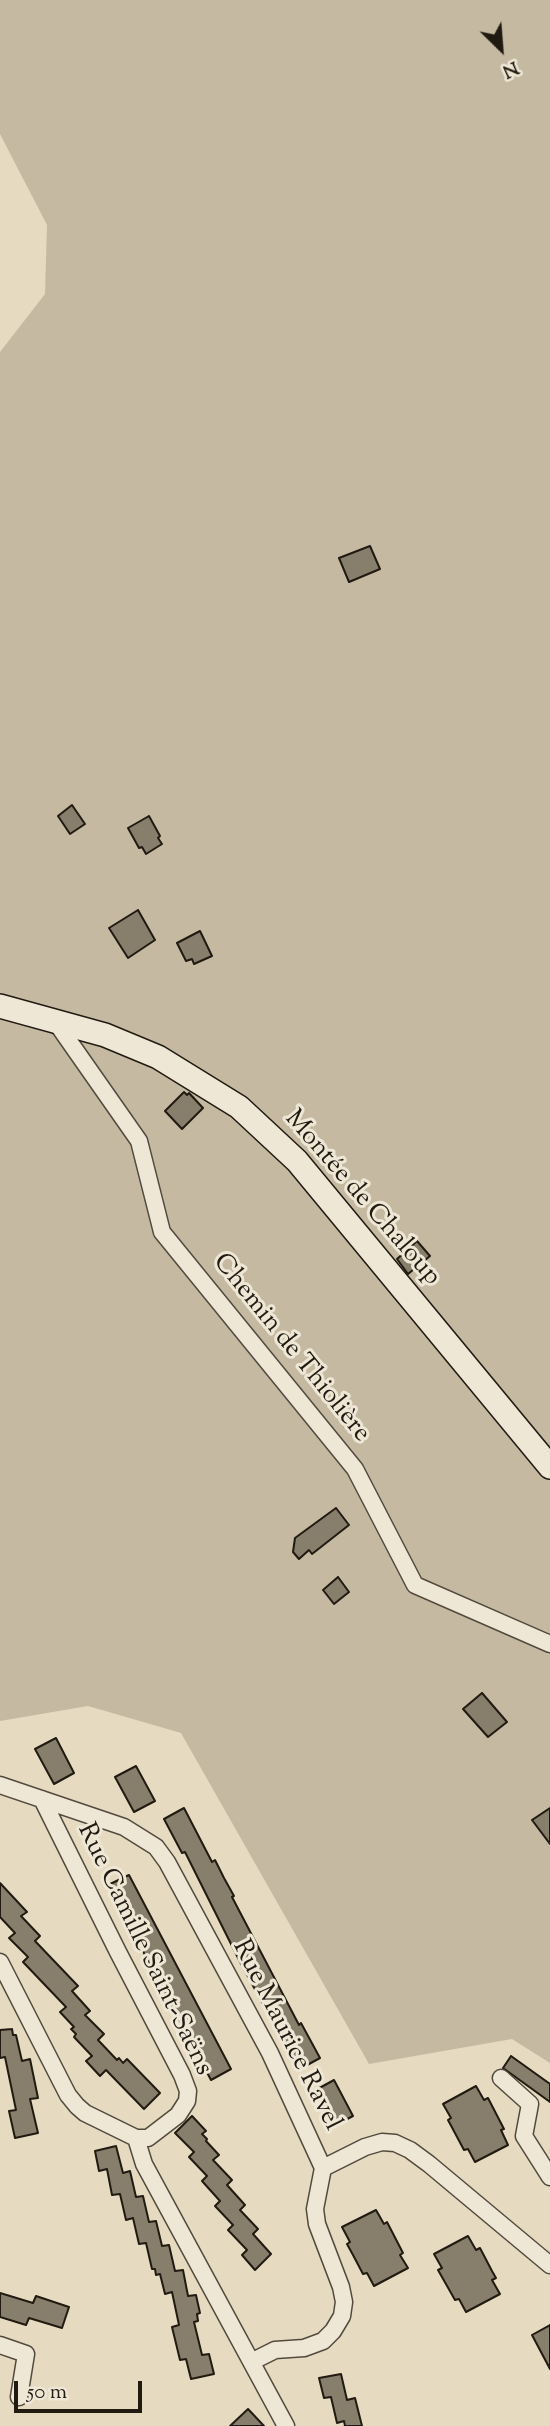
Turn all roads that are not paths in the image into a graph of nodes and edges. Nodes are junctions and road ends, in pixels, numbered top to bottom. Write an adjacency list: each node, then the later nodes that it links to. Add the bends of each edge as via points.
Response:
1 (0, 1006): 2 (main road, Montée de Chaloup)
2 (55, 1021): 3 (main road, Montée de Chaloup, via 158,1057 239,1107 268,1132 337,1208); 4 (street, Chemin de Thiolière, via 139,1141 162,1231 355,1468 415,1585)
3 (550, 1467)
4 (550, 1644)
5 (0, 1785): 6 (street, Rue Maurice Ravel)
6 (42, 1799): 9 (street, Rue Camille Saint-Saëns, via 188,2091 178,2115 148,2138); 10 (street, Rue Maurice Ravel, via 124,1827 156,1847 167,1861 270,2053)
7 (0, 1962): 9 (street, via 68,2095 85,2113)
8 (500, 2078): 11 (street, via 530,2105 524,2136)
9 (136, 2138): 14 (street, via 144,2164)
10 (323, 2168): 12 (street, via 365,2147 395,2143 429,2164); 14 (street, Rue Maurice Ravel, via 315,2209 341,2287 342,2316 323,2341 275,2350)
11 (550, 2176)
12 (550, 2265)
13 (0, 2345): 15 (street, via 26,2354)
14 (253, 2361): 16 (street)
15 (19, 2397)
16 (286, 2426)

